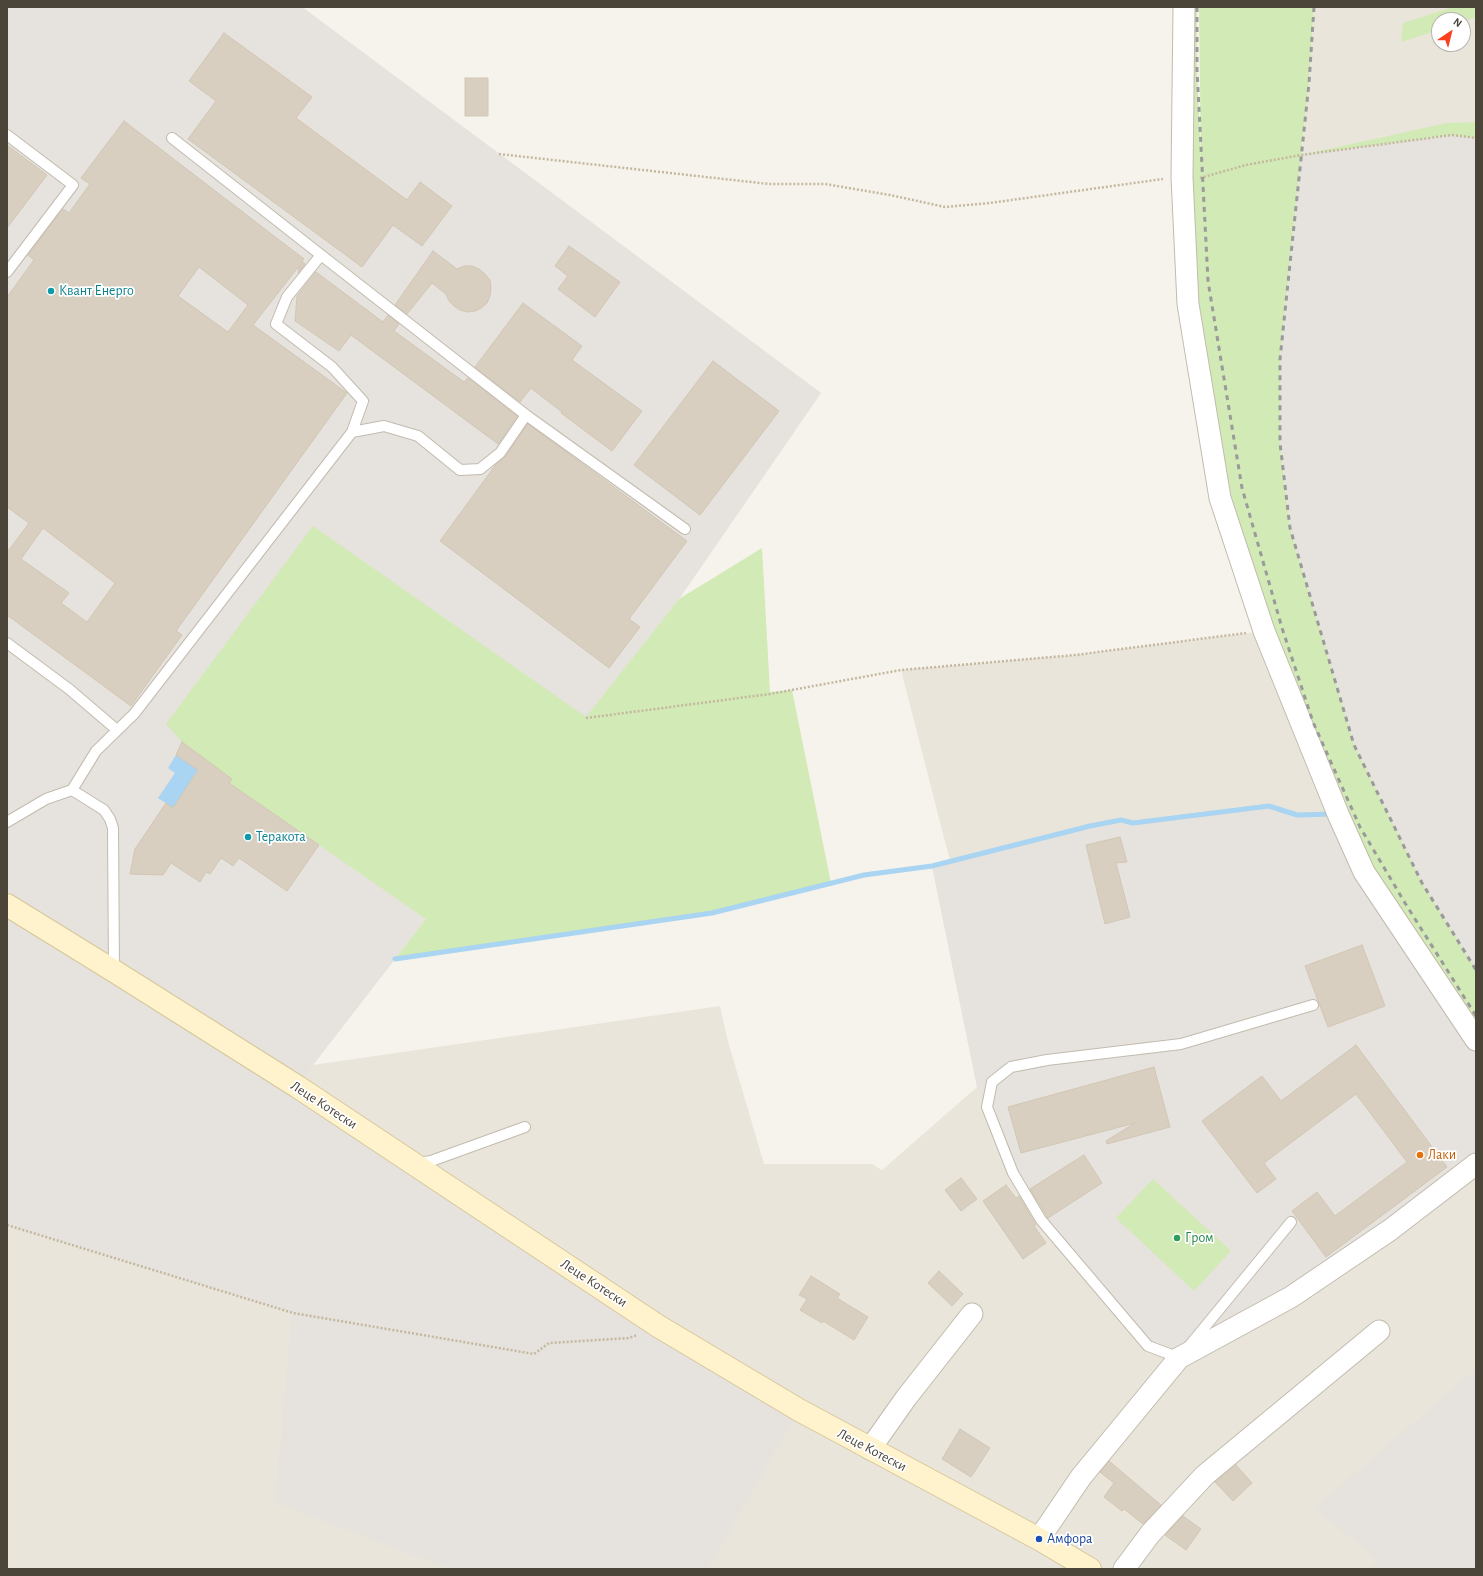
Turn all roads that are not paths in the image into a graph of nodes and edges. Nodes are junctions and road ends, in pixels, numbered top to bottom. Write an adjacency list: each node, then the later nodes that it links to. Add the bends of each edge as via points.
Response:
1 (1184, 7): 16 (street, via 1182,177 1188,304 1220,498 1264,631 1364,872)
2 (7, 135): 5 (lane, via 73,186)
3 (172, 138): 4 (lane)
4 (321, 255): 6 (lane); 7 (lane, via 287,297 276,324 332,367 363,401)
5 (7, 272)
6 (526, 415): 7 (lane, via 500,453 480,469 460,470 418,436 384,426); 8 (lane)
7 (352, 432): 10 (lane, via 134,714)
8 (685, 529)
9 (7, 643): 10 (lane, via 69,689)
10 (117, 730): 11 (lane, via 96,751)
11 (72, 790): 12 (lane, via 46,799); 14 (lane, via 104,810 114,828)
12 (7, 822)
13 (7, 906): 14 (main road, Леце Котески)
14 (114, 971): 18 (main road, Леце Котески)
15 (1313, 1005): 23 (lane, via 1181,1044 1011,1066 992,1082 987,1107 1013,1173 1041,1220 1148,1346)
16 (1476, 1040)
17 (525, 1127): 18 (lane, via 431,1161)
18 (414, 1164): 24 (main road, Леце Котески, via 658,1326)
19 (1476, 1164): 23 (street, via 1390,1230 1291,1297)
20 (1290, 1222): 23 (lane)
21 (972, 1314): 24 (street, via 906,1398)
22 (1379, 1331): 27 (street, via 1205,1476 1150,1534)
23 (1179, 1358): 25 (street, via 1081,1477)
24 (870, 1449): 25 (main road, Леце Котески)
25 (1039, 1539): 26 (main road, Леце Котески)
26 (1090, 1569)
27 (1124, 1569)

